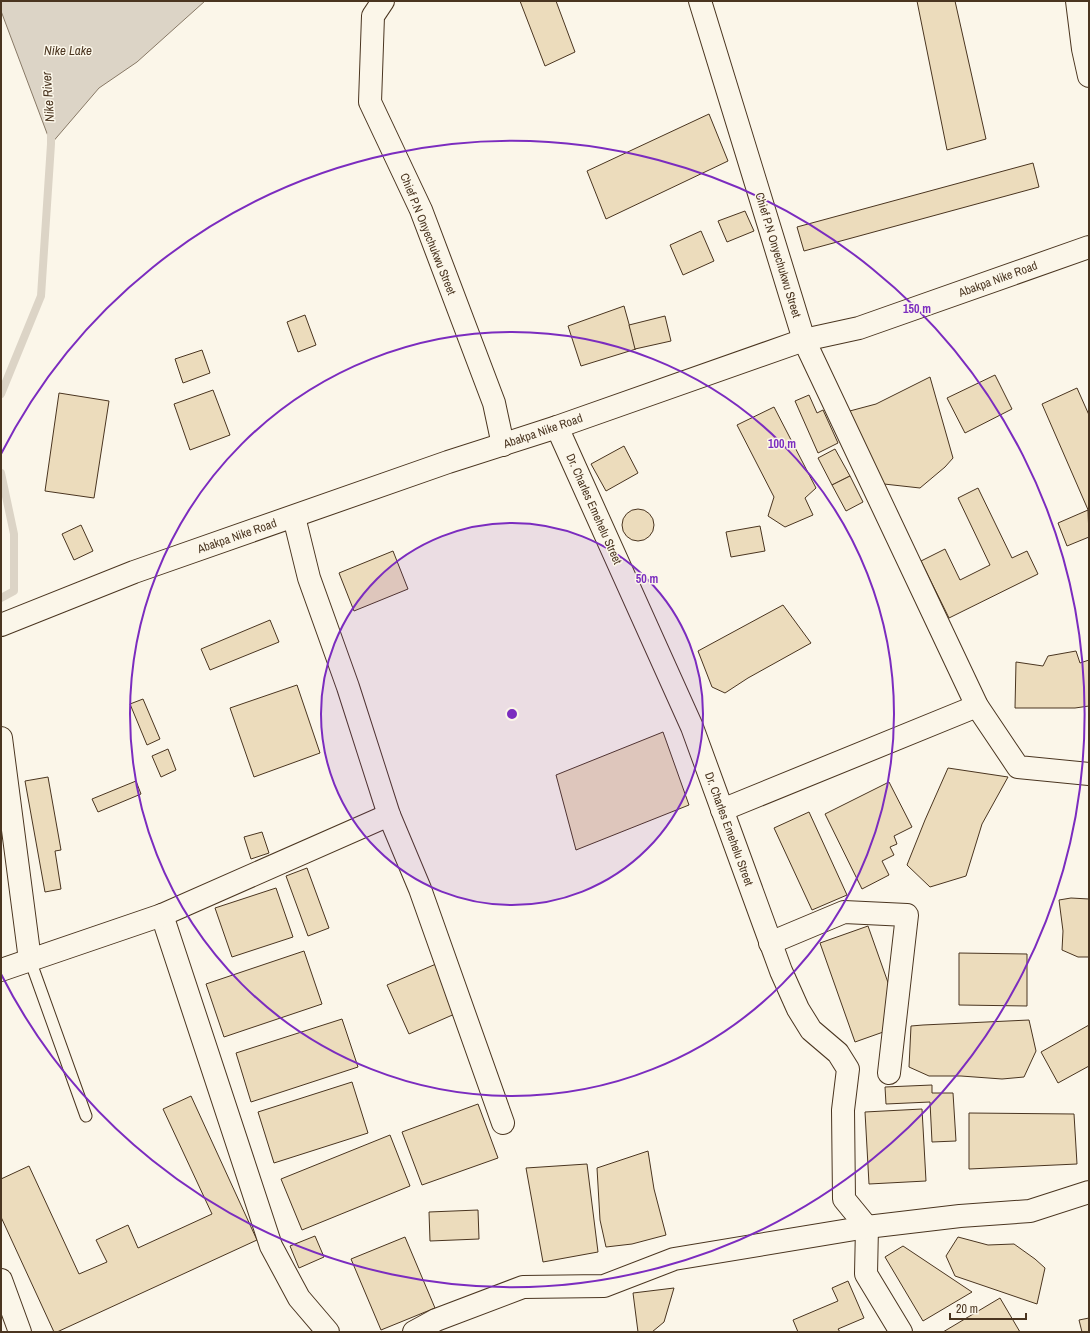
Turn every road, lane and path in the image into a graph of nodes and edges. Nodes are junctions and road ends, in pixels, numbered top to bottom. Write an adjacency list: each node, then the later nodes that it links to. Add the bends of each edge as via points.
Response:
1 (383, 1): 8 (street, Chief P.N Onyechukwu Street, via 373,16 370,102 421,210 494,403)
2 (700, 1): 6 (street, Chief P.N Onyechukwu Street)
3 (1077, 1): 4 (street)
4 (1089, 76)
5 (1089, 246): 6 (street, Abakpa Nike Road, via 859,328)
6 (804, 340): 7 (street, Abakpa Nike Road); 11 (street, Chief P.N Onyechukwu Street)
7 (557, 427): 8 (street, Abakpa Nike Road); 14 (street, Dr. Charles Emehelu Street, via 692,727)
8 (503, 445): 9 (street, Abakpa Nike Road)
9 (294, 517): 10 (street, Abakpa Nike Road, via 134,572); 15 (street, via 309,578 348,687)
10 (1, 625)
11 (976, 706): 13 (street, Chief P.N Onyechukwu Street, via 1018,767); 14 (street)
12 (1, 738): 18 (street)
13 (1089, 774)
14 (722, 810): 17 (street, Dr. Charles Emehelu Street)
15 (389, 815): 16 (street); 22 (street, via 420,889)
16 (162, 915): 18 (street); 27 (street, via 271,1246 299,1298)
17 (770, 943): 20 (street, via 844,912 907,915); 24 (street, Dr. Charles Emehelu Street, via 801,1014 811,1030 838,1053 848,1069 843,1110 844,1199)
18 (30, 960): 19 (street); 21 (lane)
19 (1, 970)
20 (889, 1074)
21 (86, 1116)
22 (503, 1123)
23 (1089, 1192): 24 (street, via 1030,1211)
24 (867, 1227): 28 (street, via 674,1258 604,1286 523,1287 436,1320); 29 (street, via 866,1274)
25 (1, 1280): 26 (street)
26 (20, 1332)
27 (328, 1332)
28 (414, 1332)
29 (901, 1332)

